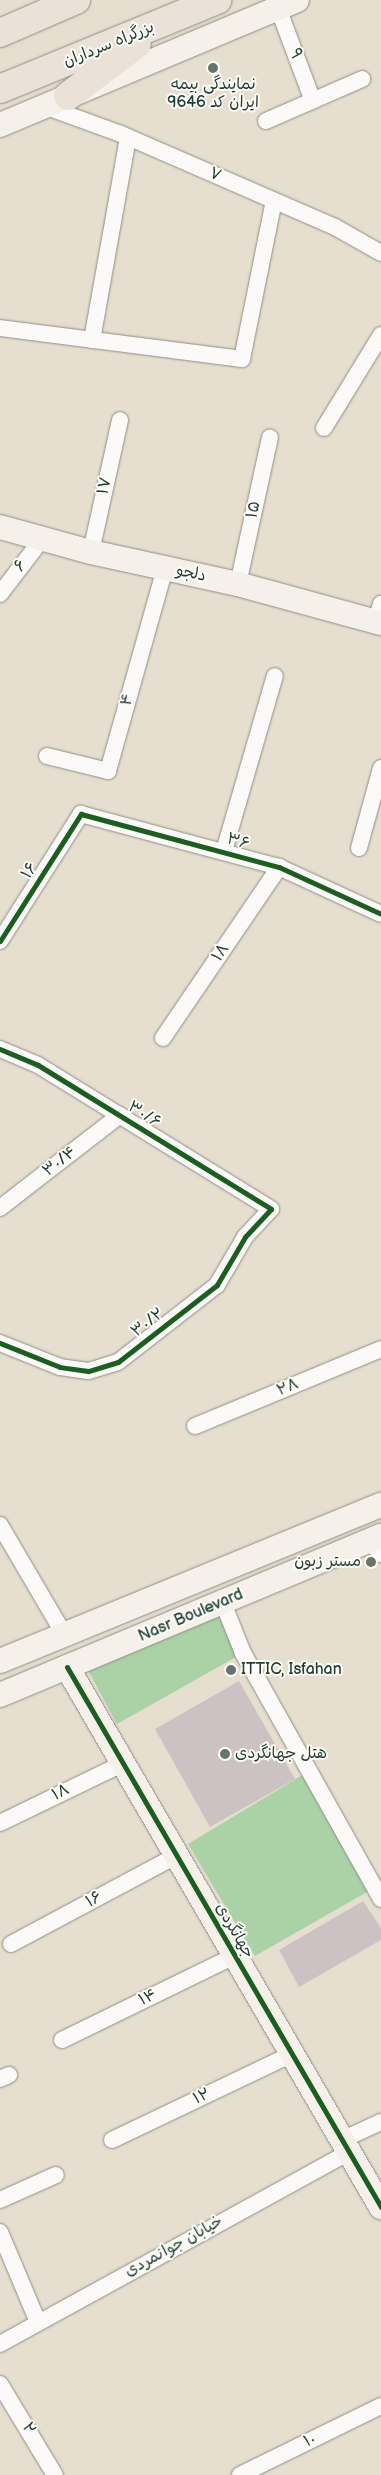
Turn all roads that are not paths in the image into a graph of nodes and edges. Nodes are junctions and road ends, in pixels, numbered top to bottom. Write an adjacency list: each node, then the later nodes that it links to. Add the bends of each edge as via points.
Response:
1 (76, 0): 5 (highway)
2 (217, 0): 4 (highway, بزرگراه سرداران)
3 (287, 4): 8 (main road); 9 (street, ۹)
4 (167, 21): 7 (highway, بزرگراه سرداران); 8 (highway)
5 (0, 33)
6 (362, 80): 9 (street)
7 (0, 89)
8 (56, 101): 11 (main road); 12 (street, ۷)
9 (313, 101): 10 (street)
10 (266, 121)
11 (0, 124)
12 (128, 137): 13 (street, ۷); 17 (street)
13 (274, 201): 14 (street, ۷, via 335,227); 17 (street, via 242,359)
14 (381, 253)
15 (0, 328): 17 (street)
16 (381, 335): 19 (street)
17 (92, 340)
18 (120, 420): 23 (street, ۱۷)
19 (324, 428)
20 (270, 437): 25 (street, ۱۵)
21 (0, 527): 22 (main road, دلجو)
22 (42, 538): 23 (main road, دلجو); 26 (street, ۶)
23 (90, 552): 24 (main road, دلجو)
24 (165, 568): 25 (main road, دلجو); 29 (street, ۴, via 108,771)
25 (238, 584): 27 (main road, دلجو)
26 (0, 594)
27 (379, 616)
28 (274, 676): 33 (street)
29 (46, 756)
30 (381, 768): 32 (street)
31 (81, 814): 33 (street, ۳۶); 36 (street, ۱۶)
32 (359, 848)
33 (224, 851): 34 (street, ۳۶)
34 (279, 867): 35 (street, ۳۶); 37 (street, ۱۸)
35 (381, 914)
36 (0, 941)
37 (163, 1038)
38 (0, 1049): 39 (street, ۳۰/۶, via 38,1065)
39 (120, 1115): 40 (street, ۳۰/۴); 41 (street, ۳۰/۶)
40 (0, 1208)
41 (272, 1209): 42 (street, ۳۰/۲, via 245,1238 217,1285 118,1362 88,1372 60,1367)
42 (0, 1343)
43 (381, 1350): 44 (street, ۲۸)
44 (195, 1426)
45 (381, 1505): 49 (main road, Nasr Boulevard)
46 (0, 1525): 49 (street)
47 (377, 1544): 48 (main road, Nasr Boulevard)
48 (223, 1603): 51 (main road, Nasr Boulevard); 56 (street, via 243,1653)
49 (64, 1634): 50 (main road, Nasr Boulevard)
50 (0, 1661)
51 (67, 1668): 52 (main road, Nasr Boulevard); 53 (main road, جهانگردی)
52 (0, 1695)
53 (122, 1764): 54 (street, ۱۸); 55 (main road, جهانگردی)
54 (0, 1823)
55 (176, 1856): 57 (street, ۱۶); 58 (main road, جهانگردی)
56 (381, 1900)
57 (12, 1944)
58 (234, 1956): 59 (street, ۱۴); 60 (main road, جهانگردی)
59 (62, 2040)
60 (292, 2054): 62 (street, ۱۲); 63 (main road, جهانگردی)
61 (381, 2122): 63 (street, خیابان جوانمردی)
62 (112, 2140)
63 (345, 2146): 66 (main road, جهانگردی); 68 (street, خیابان جوانمردی)
64 (56, 2175): 65 (street)
65 (0, 2200)
66 (381, 2207)
67 (0, 2232): 68 (street)
68 (38, 2322): 69 (street, خیابان جوانمردی)
69 (0, 2344)
70 (0, 2384): 72 (street, ۲)
71 (381, 2406): 73 (street, ۱۰)
72 (55, 2475)
73 (240, 2475)

